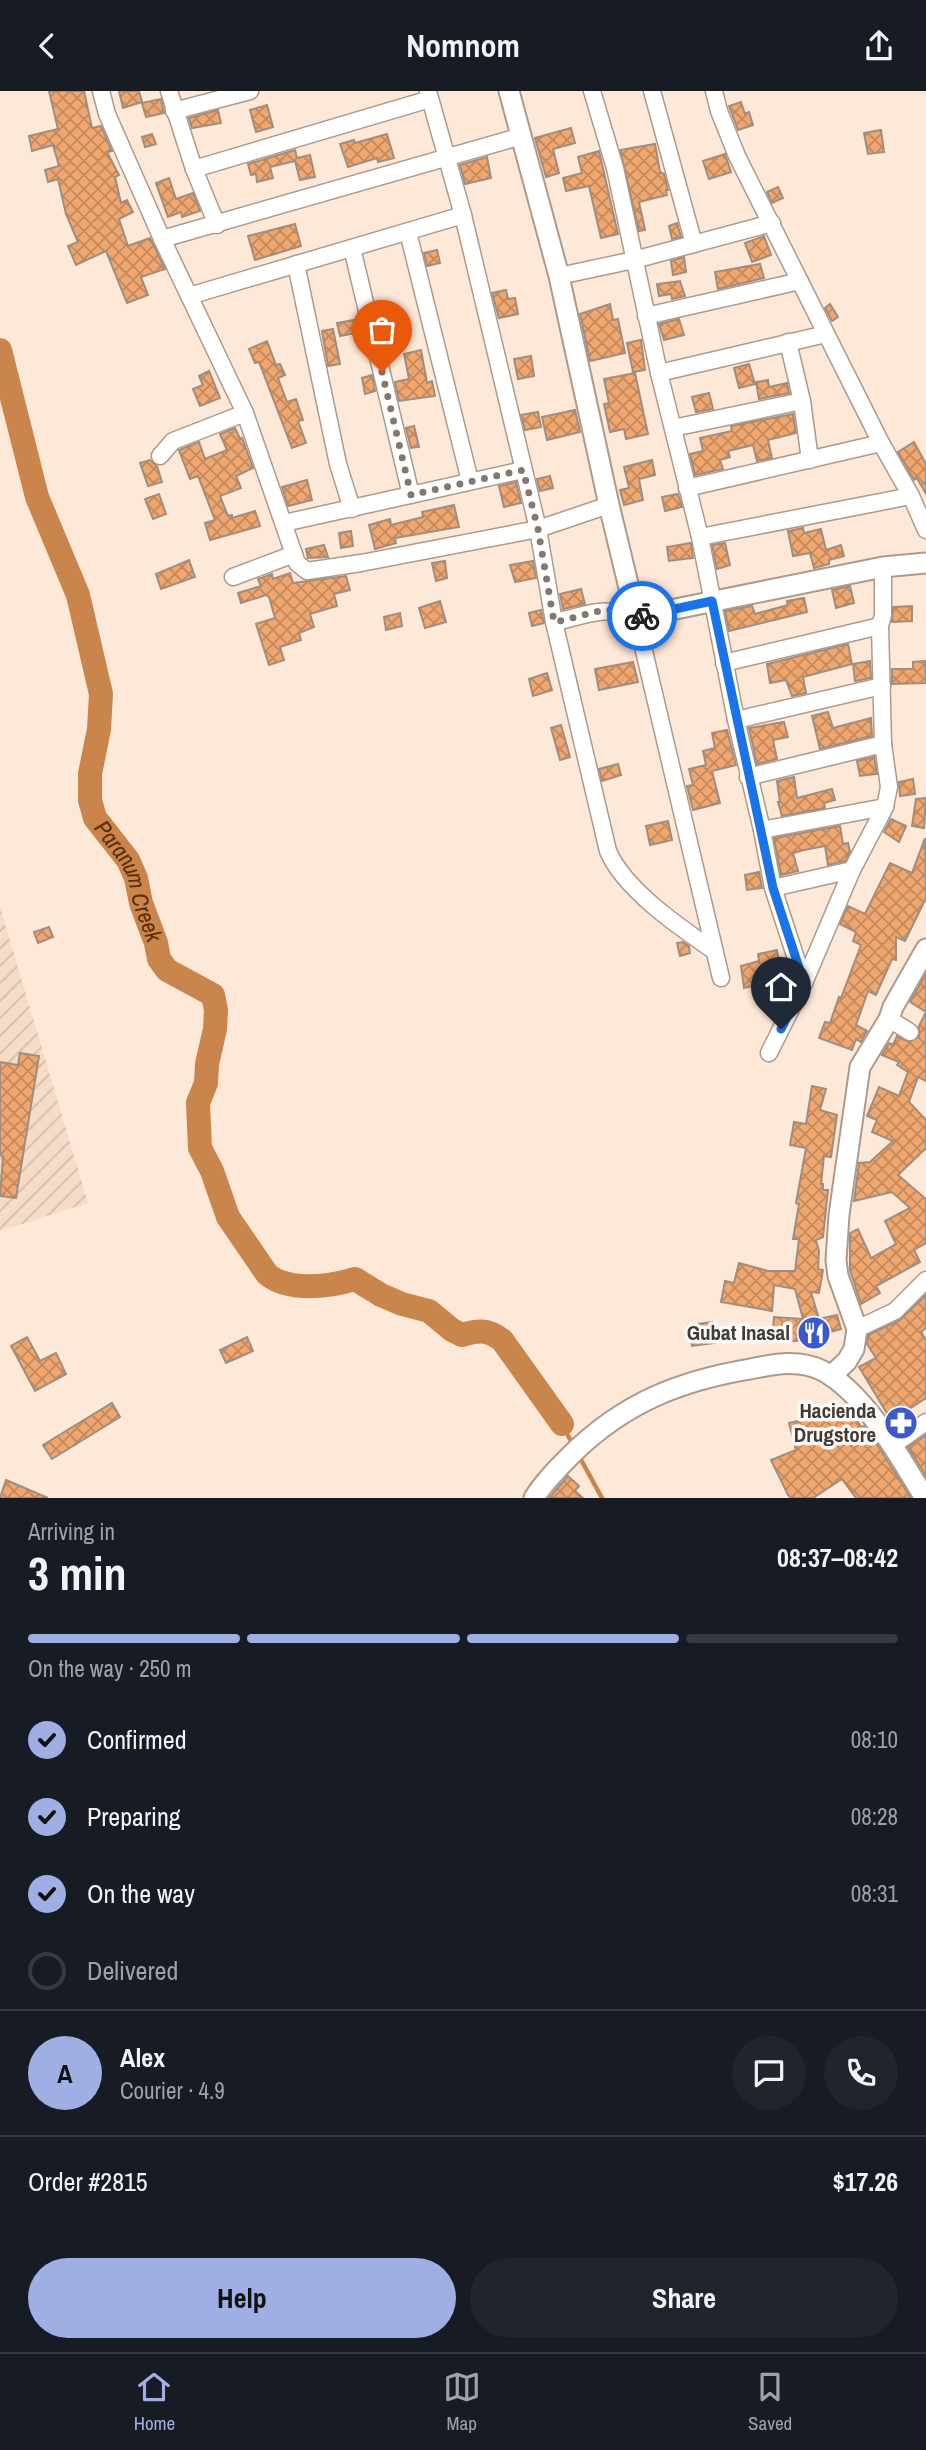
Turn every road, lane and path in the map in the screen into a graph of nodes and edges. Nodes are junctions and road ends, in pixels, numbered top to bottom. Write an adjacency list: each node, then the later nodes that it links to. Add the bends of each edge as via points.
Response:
1 (101, 91): 18 (street)
2 (169, 91): 10 (street)
3 (250, 91): 8 (street)
4 (509, 91): 11 (street)
5 (592, 91): 21 (street, via 615,169)
6 (652, 91): 19 (street)
7 (714, 91): 15 (street, via 737,156)
8 (234, 93): 10 (street)
9 (429, 95): 12 (street); 13 (street)
10 (174, 111): 13 (street)
11 (522, 136): 12 (street); 23 (street)
12 (446, 158): 14 (street); 16 (street)
13 (194, 169): 16 (street)
14 (463, 215): 17 (street); 36 (street)
15 (772, 223): 19 (street); 24 (street)
16 (217, 225): 18 (street)
17 (408, 232): 20 (street); 37 (street)
18 (162, 239): 25 (street)
19 (694, 244): 21 (street)
20 (352, 249): 22 (street); 39 (street)
21 (634, 260): 23 (street); 26 (street)
22 (296, 264): 25 (street); 42 (street, via 338,464)
23 (559, 276): 41 (street)
24 (800, 281): 26 (street); 27 (street)
25 (189, 296): 31 (street)
26 (646, 316): 29 (street)
27 (826, 334): 28 (street); 33 (street)
28 (788, 342): 29 (street); 30 (street)
29 (659, 373): 32 (street)
30 (802, 401): 32 (street); 35 (street)
31 (245, 413): 34 (street, via 173,441); 43 (street)
32 (673, 428): 38 (street)
33 (881, 443): 35 (street); 40 (street)
34 (160, 456)
35 (810, 460): 38 (street)
36 (523, 470): 37 (street); 44 (street)
37 (470, 481): 39 (street)
38 (687, 488): 46 (street)
39 (411, 495): 42 (street)
40 (912, 496): 45 (street); 46 (street)
41 (609, 505): 44 (street); 52 (street)
42 (352, 509): 43 (street)
43 (284, 523): 47 (street)
44 (538, 529): 47 (street, via 307,571); 53 (street)
45 (926, 530)
46 (700, 537): 51 (street)
47 (294, 554): 50 (street)
48 (926, 563): 49 (street)
49 (883, 567): 51 (street); 54 (street)
50 (233, 577)
51 (712, 601): 52 (street); 55 (street)
52 (636, 617): 53 (street, via 607,610); 64 (street)
53 (554, 622): 64 (street, via 613,864 672,922)
54 (880, 626): 55 (street); 56 (street)
55 (724, 663): 57 (street)
56 (881, 686): 57 (street); 58 (street)
57 (736, 720): 59 (street)
58 (883, 744): 59 (street); 60 (street, via 889,787)
59 (748, 776): 61 (street)
60 (886, 807): 61 (street); 62 (street)
61 (762, 830): 63 (street)
62 (852, 870): 63 (street); 67 (street)
63 (773, 888): 67 (street)
64 (713, 950): 66 (street)
65 (924, 956): 68 (street)
66 (721, 978)
67 (804, 983): 70 (street)
68 (889, 1019): 69 (street); 72 (street, via 860,1067 839,1215 838,1276)
69 (910, 1032)
70 (769, 1053)
71 (926, 1280): 72 (street, via 895,1311)
72 (857, 1329): 73 (street, via 854,1349)
73 (831, 1376): 75 (street, via 851,1393); 76 (street, via 790,1363 681,1385 641,1402 588,1438)
74 (926, 1422): 75 (street)
75 (892, 1446): 77 (street)
76 (534, 1498)
77 (925, 1498)

